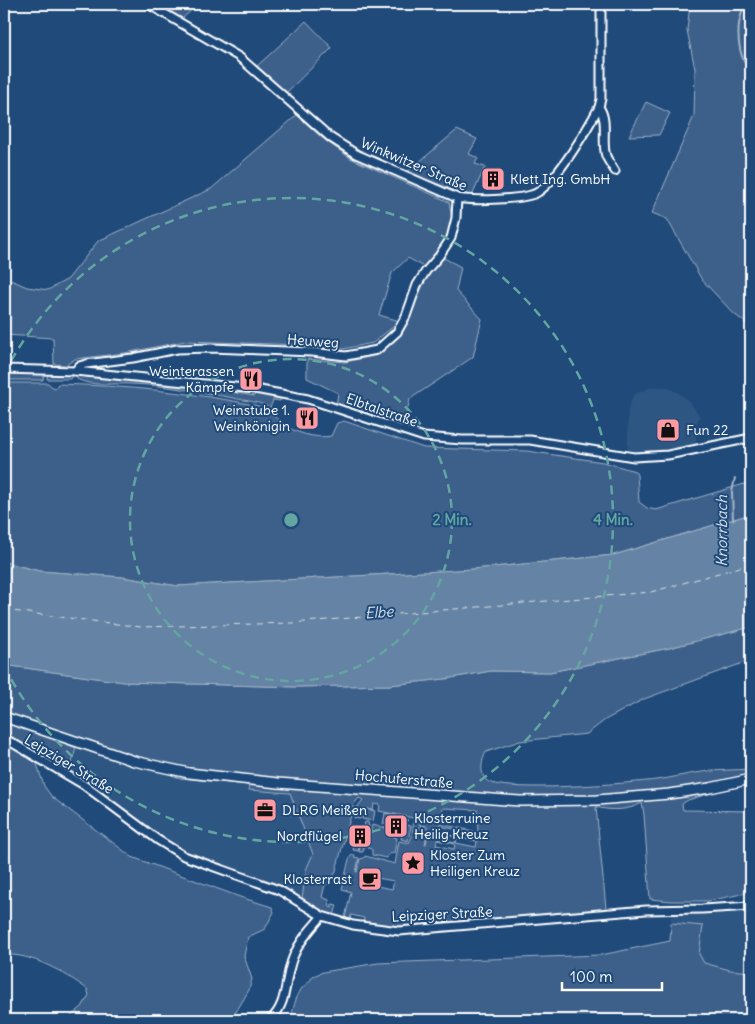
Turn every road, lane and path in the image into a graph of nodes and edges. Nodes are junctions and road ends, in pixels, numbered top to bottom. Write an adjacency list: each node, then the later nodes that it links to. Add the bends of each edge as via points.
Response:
1 (148, 4): 5 (street, Winkwitzer Straße, via 239,57 331,138 356,154)
2 (601, 4): 3 (street, Winkwitzer Straße)
3 (599, 107): 4 (street, via 604,115 606,156); 5 (street, Winkwitzer Straße, via 560,170 537,193 527,197)
4 (615, 171)
5 (458, 198): 7 (street, Heuweg, via 451,238 417,285 397,332 377,350 346,356 177,349 86,364)
6 (4, 369): 7 (street, Elbtalstraße)
7 (76, 371): 8 (street, Elbtalstraße, via 285,394 431,438 530,440 651,457)
8 (751, 438)
9 (4, 718): 11 (main road, Hochuferstraße, via 134,761 189,773 278,783 520,801 597,800 669,794)
10 (4, 738): 13 (street, Leipziger Straße, via 91,789 184,856 279,890)
11 (751, 779)
12 (751, 906): 13 (street, Leipziger Straße, via 646,910 399,930 353,925)
13 (322, 916): 14 (street, via 294,954 282,1006)
14 (270, 1020)

